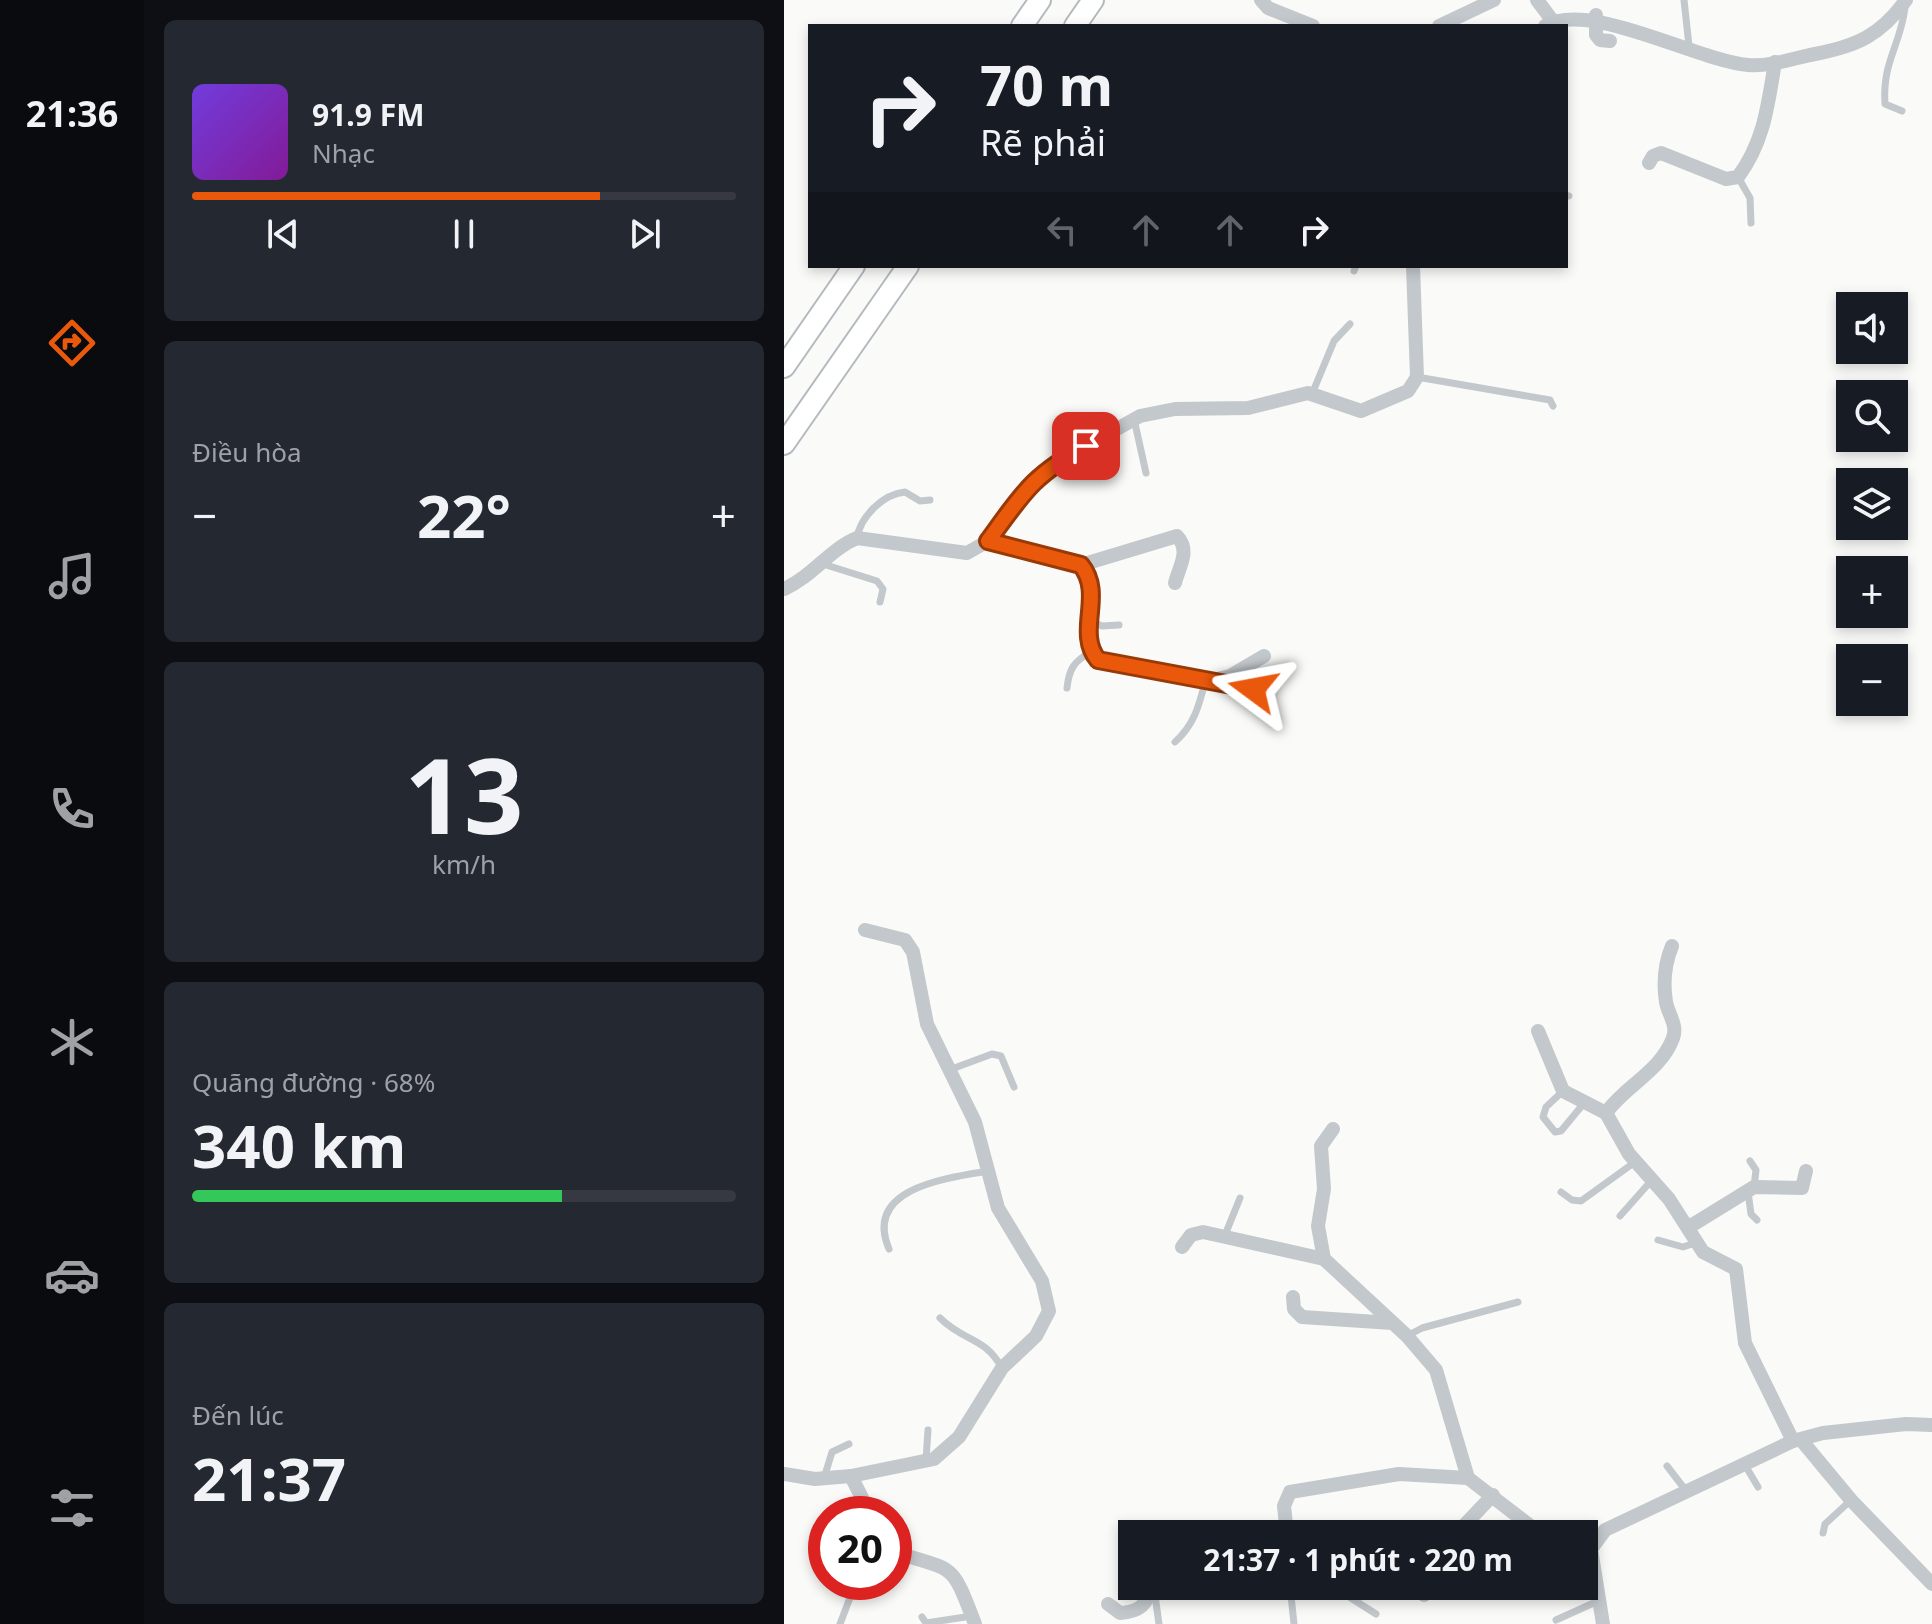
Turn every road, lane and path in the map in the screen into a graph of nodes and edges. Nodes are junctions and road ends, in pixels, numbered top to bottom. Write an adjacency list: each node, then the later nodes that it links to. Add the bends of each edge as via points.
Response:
1 (1040, 0): 10 (main road)
2 (1093, 0): 11 (main road)
3 (1261, 0): 12 (street)
4 (1494, 0): 13 (street)
5 (1537, 0): 9 (street)
6 (1684, 0): 15 (lane)
7 (1906, 0): 16 (street, via 1881,30 1858,44); 17 (lane, via 1904,23 1885,70 1885,104)
8 (1596, 15): 9 (street, via 1566,14); 14 (street, via 1596,35); 15 (street)
9 (1548, 23)
10 (1023, 24)
11 (1076, 24)
12 (1308, 24)
13 (1443, 24)
14 (1610, 41)
15 (1689, 46): 16 (street, via 1749,65)
16 (1775, 62): 19 (street, via 1763,133)
17 (1902, 111)
18 (1649, 163): 19 (street, via 1661,153 1726,179)
19 (1738, 177): 20 (lane, via 1750,198)
20 (1751, 223)
21 (853, 268): 25 (main road)
22 (907, 268): 30 (main road)
23 (1413, 268): 26 (street)
24 (1350, 324): 27 (lane, via 1334,341)
25 (784, 367)
26 (1417, 377): 27 (street, via 1408,391 1361,411); 28 (lane, via 1550,400)
27 (1312, 394): 29 (street, via 1248,408 1166,410)
28 (1553, 406)
29 (1134, 419): 31 (lane); 34 (street, via 1044,470)
30 (784, 444)
31 (1146, 473)
32 (930, 500): 33 (lane, via 920,501 905,492 888,497 862,520)
33 (857, 538): 34 (street, via 967,553); 35 (street)
34 (988, 541): 36 (street)
35 (823, 564): 38 (street); 39 (lane, via 877,581 883,589)
36 (1081, 565): 37 (street, via 1177,536 1184,557); 40 (street, via 1093,588)
37 (1175, 583)
38 (784, 589)
39 (880, 602)
40 (1090, 621): 41 (lane); 42 (street)
41 (1119, 625)
42 (1091, 652): 44 (street, via 1109,665); 45 (lane, via 1077,659)
43 (1264, 656): 44 (street)
44 (1212, 681): 46 (lane, via 1253,689); 47 (lane, via 1189,730)
45 (1067, 688)
46 (1269, 716)
47 (1175, 742)
48 (865, 930): 51 (street, via 905,940 913,952 927,1024)
49 (1672, 946): 55 (street, via 1664,972 1673,1041 1647,1075)
50 (1538, 1031): 53 (street)
51 (949, 1070): 52 (lane, via 992,1054 1001,1056); 59 (street, via 975,1122)
52 (1014, 1087)
53 (1563, 1091): 54 (street); 54 (lane, via 1543,1117 1555,1132)
54 (1586, 1102): 55 (street)
55 (1606, 1113): 58 (street)
56 (1333, 1129): 73 (street, via 1321,1146 1324,1189 1318,1226)
57 (1750, 1161): 62 (lane, via 1756,1170)
58 (1635, 1162): 61 (street); 63 (lane, via 1581,1201)
59 (989, 1171): 72 (lane, via 930,1180 903,1197 883,1218); 79 (street, via 998,1208 1042,1281 1049,1311 1036,1336)
60 (1806, 1171): 62 (street, via 1802,1188)
61 (1651, 1181): 65 (lane); 67 (street)
62 (1751, 1188): 66 (lane, via 1751,1214); 67 (street)
63 (1561, 1192)
64 (1240, 1198): 68 (lane)
65 (1620, 1216)
66 (1757, 1220)
67 (1689, 1227): 70 (street)
68 (1225, 1235): 71 (street, via 1191,1235); 73 (street)
69 (1658, 1240): 70 (lane, via 1683,1247)
70 (1698, 1242): 82 (street, via 1711,1258 1736,1269 1745,1343)
71 (1182, 1247)
72 (889, 1249)
73 (1324, 1259): 77 (street)
74 (1293, 1297): 77 (street, via 1294,1309 1302,1317)
75 (1518, 1302): 78 (lane)
76 (940, 1318): 79 (lane, via 991,1349)
77 (1392, 1323): 78 (street)
78 (1407, 1336): 90 (street, via 1436,1370)
79 (1002, 1368): 84 (street, via 954,1444)
80 (1932, 1425): 82 (street, via 1823,1433)
81 (928, 1430): 84 (lane)
82 (1798, 1441): 85 (street); 95 (street)
83 (849, 1444): 89 (lane, via 832,1452)
84 (926, 1462): 88 (street)
85 (1745, 1465): 91 (lane); 92 (street)
86 (1667, 1466): 92 (lane)
87 (784, 1474): 89 (street)
88 (851, 1476): 89 (street); 94 (street)
89 (824, 1478)
90 (1468, 1478): 93 (street); 96 (street, via 1399,1474 1297,1488 1286,1498)
91 (1758, 1487)
92 (1687, 1492): 100 (street)
93 (1493, 1495): 97 (street); 98 (street)
94 (861, 1496)
95 (1851, 1500): 99 (lane, via 1825,1524); 102 (street)
96 (1287, 1520)
97 (1469, 1520)
98 (1524, 1520)
99 (1823, 1533)
100 (1598, 1537)
101 (912, 1556): 112 (street, via 950,1571)
102 (1932, 1584)
103 (849, 1600): 114 (lane)
104 (1147, 1600): 109 (street, via 1136,1612 1120,1613)
105 (1155, 1600): 115 (lane)
106 (1291, 1600): 116 (lane)
107 (1354, 1600): 110 (lane)
108 (1598, 1601): 113 (lane); 117 (street)
109 (1108, 1604)
110 (1376, 1614)
111 (922, 1617): 112 (lane, via 926,1623)
112 (973, 1620)
113 (1556, 1620)
114 (840, 1624)
115 (1159, 1624)
116 (1294, 1624)
117 (1603, 1624)

